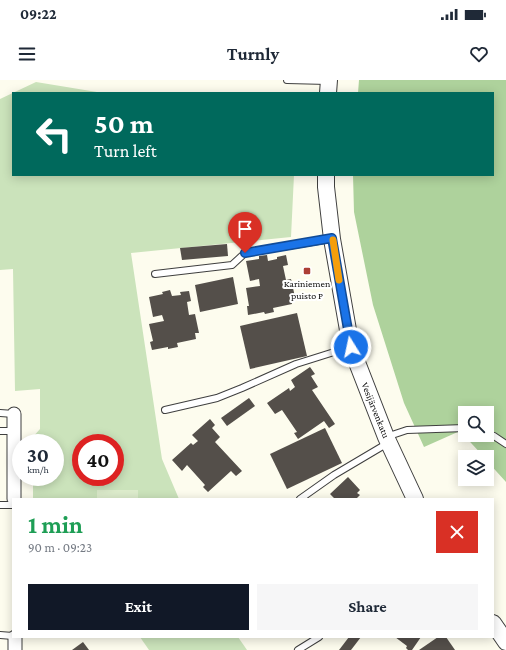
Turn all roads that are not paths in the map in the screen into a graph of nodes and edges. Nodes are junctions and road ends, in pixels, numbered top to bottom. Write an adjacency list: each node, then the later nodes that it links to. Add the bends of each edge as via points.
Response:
1 (287, 80): 2 (lane)
2 (328, 85)
3 (326, 176): 4 (street, Vesijärvenkatu)
4 (332, 238): 5 (lane, via 245,253 232,264); 6 (street, Vesijärvenkatu)
5 (155, 274)
6 (351, 347): 7 (lane, via 296,364 216,398); 14 (street, Vesijärvenkatu)
7 (165, 410)
8 (0, 413): 9 (lane)
9 (14, 414): 12 (street)
10 (458, 428): 14 (lane, via 407,430)
11 (0, 431): 12 (lane)
12 (14, 431): 16 (street)
13 (494, 436): 15 (lane)
14 (387, 440): 17 (lane); 18 (street, Vesijärvenkatu)
15 (506, 444)
16 (14, 498)
17 (301, 498)
18 (415, 498)
19 (0, 505): 20 (lane)
20 (12, 505)
21 (494, 624): 26 (street)
22 (0, 636): 23 (lane)
23 (12, 636)
24 (14, 638): 27 (street)
25 (317, 638): 28 (lane)
26 (506, 642)
27 (15, 650)
28 (298, 650)

